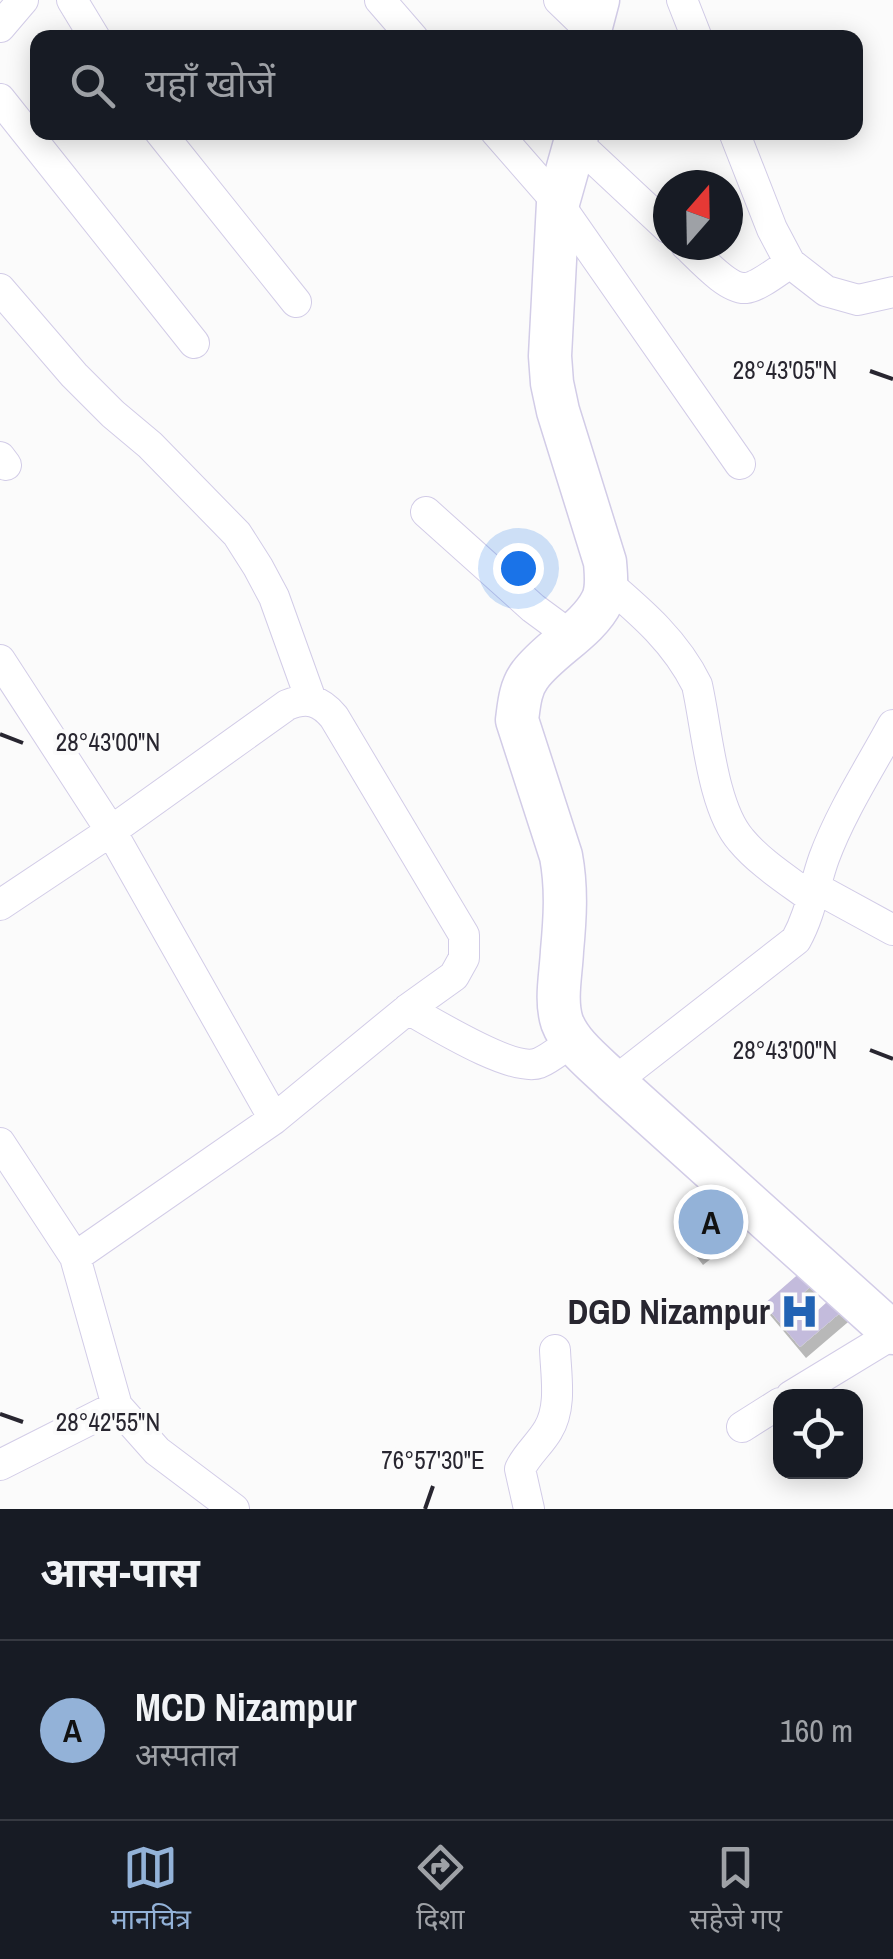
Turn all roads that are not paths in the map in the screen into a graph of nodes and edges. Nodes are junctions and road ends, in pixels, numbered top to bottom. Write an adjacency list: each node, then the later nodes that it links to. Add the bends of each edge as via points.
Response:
1 (24, 0): 6 (street)
2 (72, 0): 7 (street)
3 (559, 0): 5 (street)
4 (682, 0): 8 (street)
5 (592, 22)
6 (0, 27)
7 (91, 30)
8 (694, 30)
9 (0, 99): 10 (street)
10 (30, 137)
11 (33, 140): 24 (street)
12 (166, 140): 23 (street)
13 (503, 140): 17 (street)
14 (576, 140): 17 (street)
15 (580, 140): 18 (street)
16 (737, 140): 20 (street)
17 (558, 203): 25 (street); 27 (street, via 552,382)
18 (653, 213)
19 (702, 260): 20 (street, via 744,289)
20 (790, 263): 22 (street, via 826,291 858,300)
21 (0, 288): 30 (street, via 112,414 237,534 274,596)
22 (893, 292)
23 (296, 302)
24 (194, 343)
25 (740, 464)
26 (426, 512): 28 (street)
27 (607, 583): 28 (street, via 602,601); 33 (street, via 687,665 726,818 739,839)
28 (571, 636): 37 (street, via 530,676 517,720 562,856 559,999)
29 (0, 660): 32 (street)
30 (311, 700): 32 (street, via 287,705); 36 (street, via 334,717 464,935 464,958 454,976)
31 (893, 725): 33 (street, via 838,824)
32 (111, 831): 34 (street); 39 (street)
33 (814, 893): 35 (street); 38 (street, via 796,940)
34 (0, 905)
35 (893, 930)
36 (408, 1009): 37 (street, via 516,1063 536,1064); 39 (street)
37 (573, 1041): 38 (street)
38 (614, 1082): 42 (street)
39 (274, 1119): 41 (street)
40 (0, 1143): 41 (street)
41 (75, 1258): 45 (street)
42 (893, 1333): 44 (street)
43 (555, 1350): 50 (street, via 556,1413 520,1469)
44 (802, 1389)
45 (117, 1406): 48 (street); 49 (street, via 157,1451)
46 (773, 1407): 47 (street)
47 (742, 1427)
48 (0, 1465)
49 (234, 1509)
50 (529, 1509)

